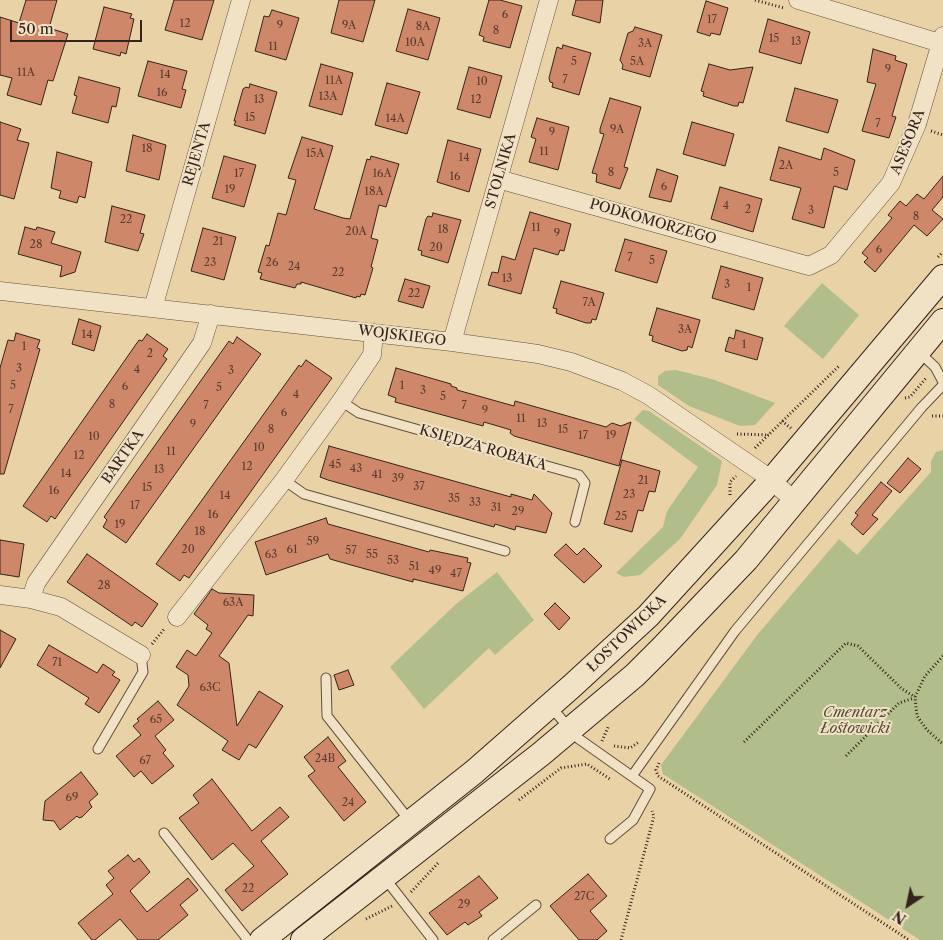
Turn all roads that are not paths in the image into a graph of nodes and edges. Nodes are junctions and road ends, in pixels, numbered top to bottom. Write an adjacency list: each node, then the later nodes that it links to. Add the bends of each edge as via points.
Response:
1 (240, 0): 9 (street, REJENTA)
2 (549, 0): 5 (street, STOLNIKA)
3 (798, 0): 4 (street, ASESORA)
4 (941, 40): 6 (street, ASESORA, via 917,124 891,183 831,255)
5 (498, 179): 6 (street, PODKOMORZEGO); 13 (street, STOLNIKA)
6 (808, 266)
7 (940, 268): 18 (main road, ŁOSTOWICKA)
8 (0, 291): 9 (street, WOJSKIEGO)
9 (153, 308): 10 (street, WOJSKIEGO)
10 (211, 314): 12 (street, WOJSKIEGO); 23 (street, BARTKA, via 202,343 36,583)
11 (943, 320): 14 (main road)
12 (374, 332): 13 (street, WOJSKIEGO); 16 (street, via 372,355)
13 (452, 342): 18 (street, WOJSKIEGO, via 538,354 598,371 648,395)
14 (918, 351): 15 (lane, via 935,366); 19 (main road)
15 (943, 383): 30 (lane, via 735,631)
16 (341, 401): 17 (street); 20 (lane, KSIĘDZA ROBAKA, via 359,413 579,475 585,483)
17 (284, 480): 21 (lane, via 304,494); 24 (street)
18 (771, 481): 19 (street, WOJSKIEGO); 27 (main road, ŁOSTOWICKA, via 648,616)
19 (795, 501): 28 (main road, via 746,560 662,648)
20 (575, 522)
21 (505, 552)
22 (0, 595): 23 (street)
23 (31, 599): 25 (street, via 60,607)
24 (177, 617)
25 (141, 655): 29 (lane, via 143,672)
26 (326, 678): 31 (lane, via 328,716)
27 (550, 706): 28 (lane); 31 (main road, ŁOSTOWICKA)
28 (570, 730): 30 (lane, via 590,748); 34 (main road)
29 (98, 749)
30 (632, 776): 33 (lane, via 650,789 633,820)
31 (411, 822): 37 (main road, ŁOSTOWICKA)
32 (164, 833): 36 (lane)
33 (610, 839)
34 (384, 877): 38 (main road); 39 (lane)
35 (536, 905): 40 (lane)
36 (248, 940)
37 (262, 940)
38 (303, 940)
39 (434, 940)
40 (493, 940)

